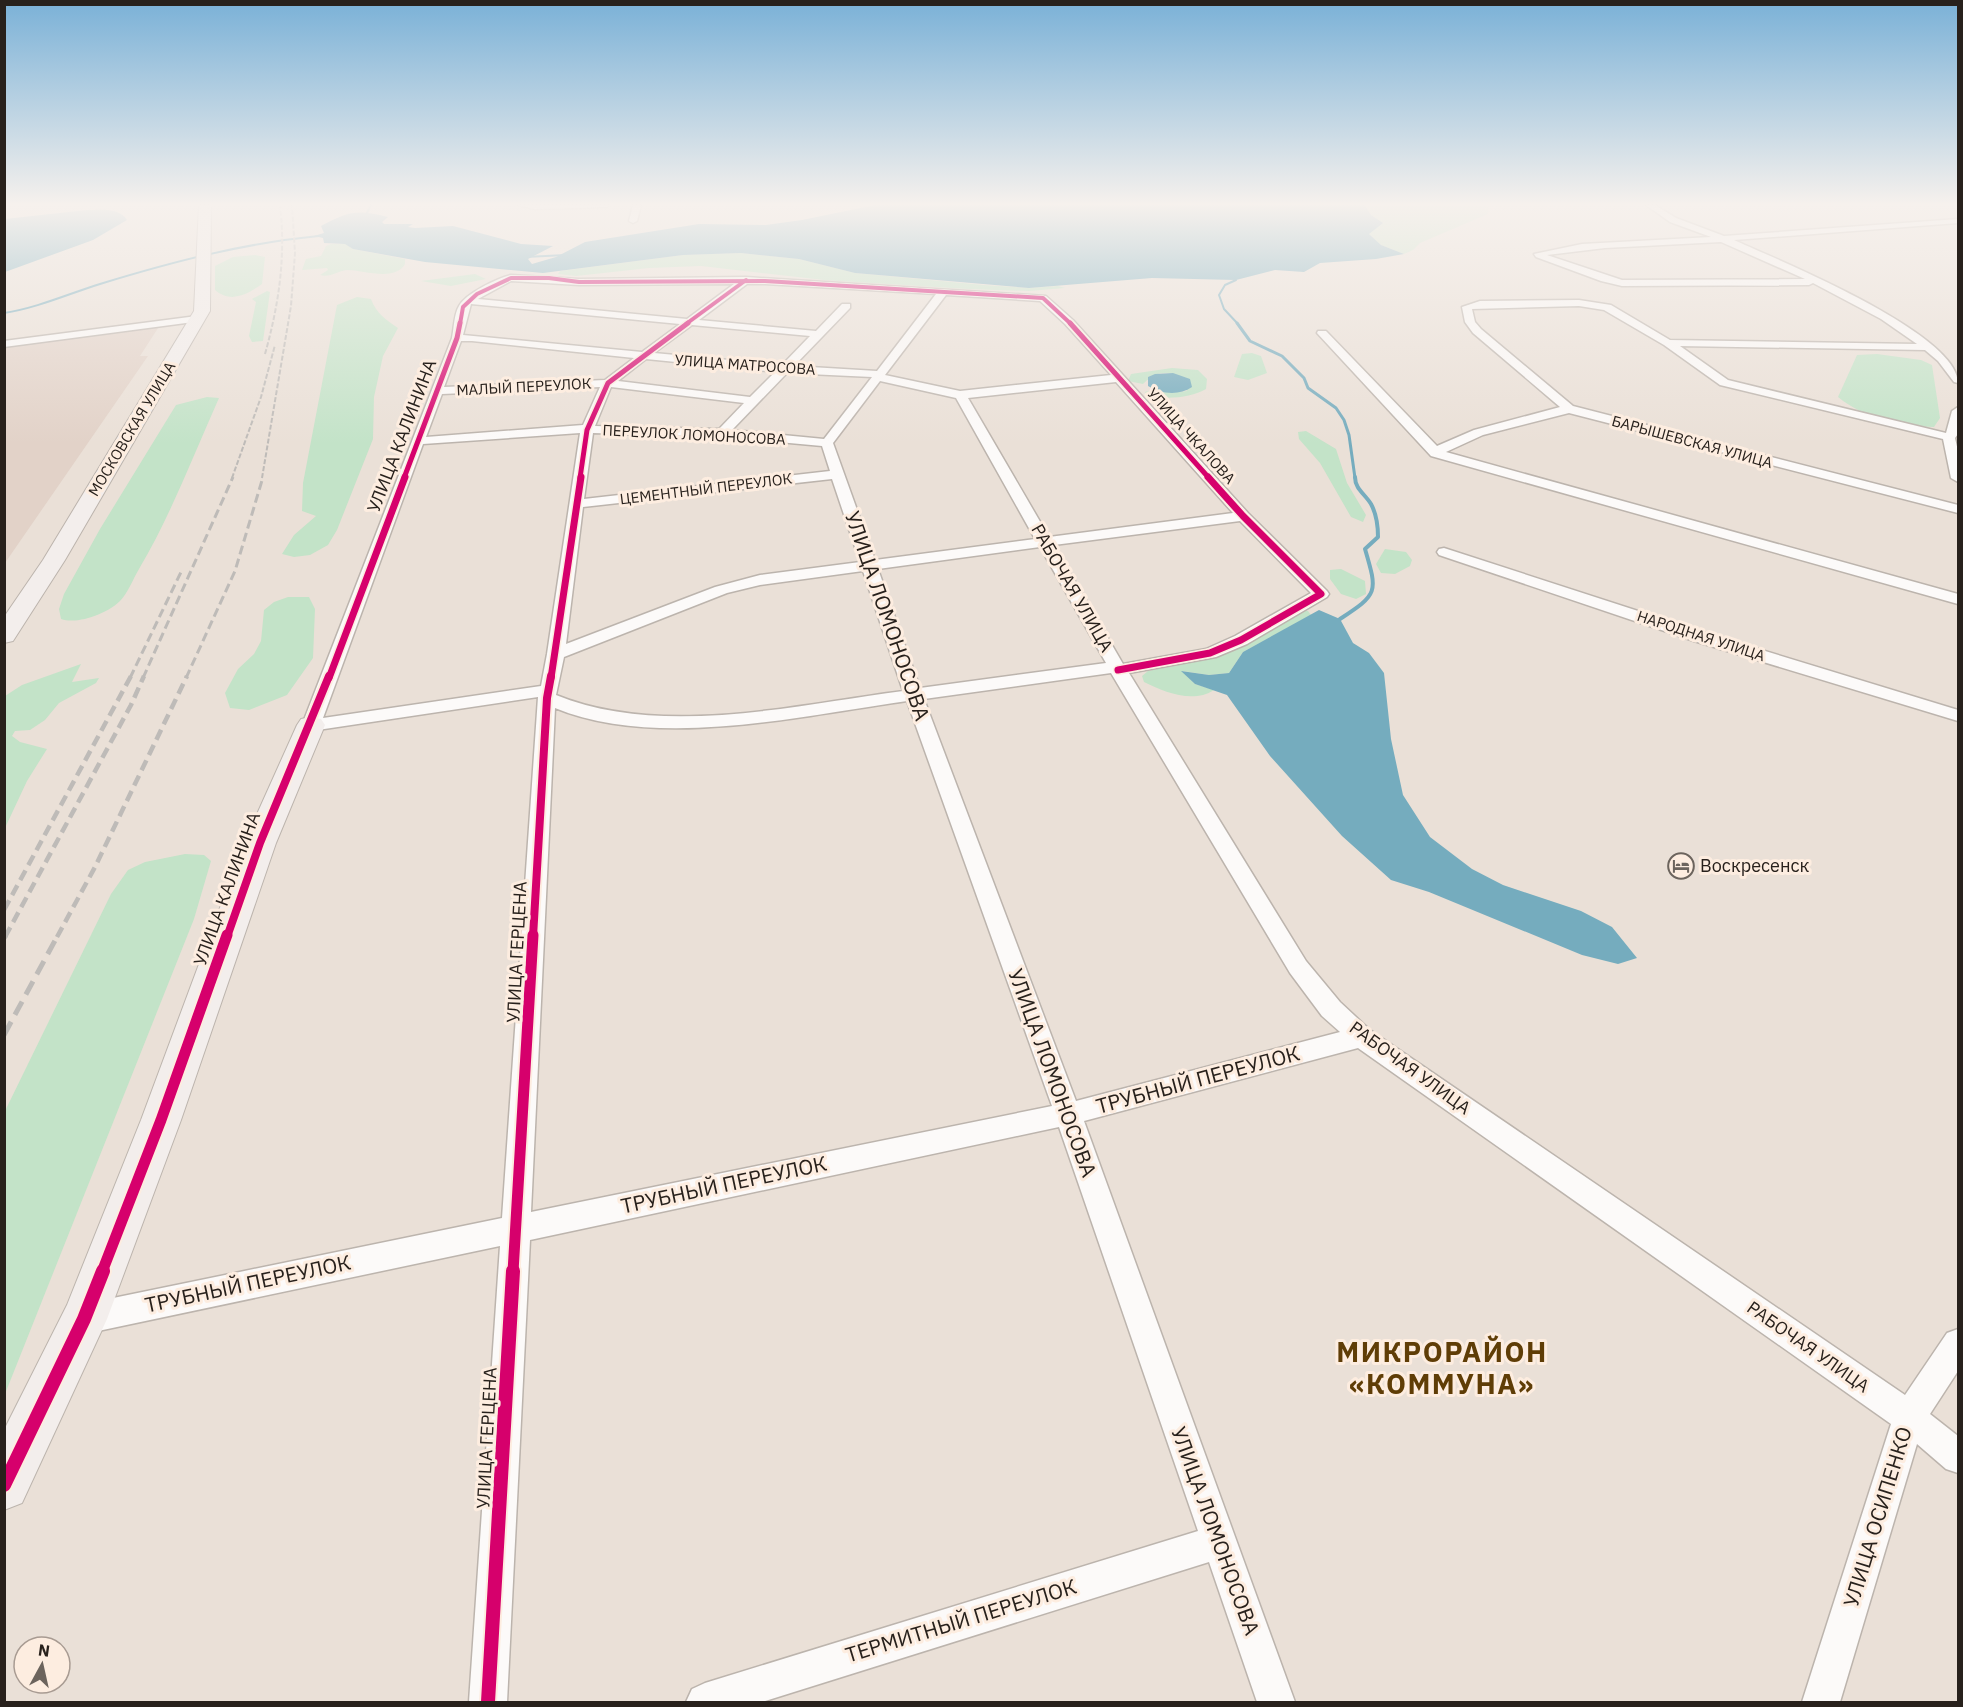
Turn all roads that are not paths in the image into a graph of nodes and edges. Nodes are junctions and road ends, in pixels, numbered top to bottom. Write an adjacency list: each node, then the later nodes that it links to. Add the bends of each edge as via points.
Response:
1 (203, 285): 9 (street, МОСКОВСКАЯ УЛИЦА, via 202,311)
2 (494, 285): 7 (street)
3 (740, 285): 10 (street, УЛИЦА ГЕРЦЕНА)
4 (823, 285): 6 (street)
5 (1821, 285): 16 (street, via 1869,308)
6 (943, 292): 19 (street); 20 (street, УЛИЦА ЧКАЛОВА, via 1040,297 1069,322)
7 (468, 301): 10 (street); 13 (street, УЛИЦА КАЛИНИНА)
8 (846, 306): 12 (street)
9 (197, 319): 15 (street); 43 (street, МОСКОВСКАЯ УЛИЦА, via 54,560)
10 (690, 322): 12 (street); 17 (street, УЛИЦА ГЕРЦЕНА)
11 (1322, 333): 33 (street)
12 (818, 334): 18 (street)
13 (457, 338): 17 (street, УЛИЦА МАТРОСОВА); 23 (street, УЛИЦА КАЛИНИНА)
14 (1668, 343): 16 (street); 26 (street, БАРЫШЕВСКАЯ УЛИЦА, via 1607,307 1593,304 1480,304 1467,308 1477,331); 30 (street, via 1714,377 1741,388)
15 (4, 344)
16 (1929, 347): 21 (street)
17 (642, 357): 18 (street, УЛИЦА МАТРОСОВА); 22 (street, УЛИЦА ГЕРЦЕНА)
18 (785, 368): 19 (street, УЛИЦА МАТРОСОВА); 25 (street)
19 (880, 376): 24 (street, УЛИЦА МАТРОСОВА); 32 (street)
20 (1117, 378): 24 (street, УЛИЦА МАТРОСОВА); 38 (street, УЛИЦА ЧКАЛОВА)
21 (1959, 380)
22 (608, 383): 23 (street, МАЛЫЙ ПЕРЕУЛОК); 25 (street, МАЛЫЙ ПЕРЕУЛОК); 28 (street, УЛИЦА ГЕРЦЕНА)
23 (437, 391): 31 (street, УЛИЦА КАЛИНИНА)
24 (960, 394): 39 (street, РАБОЧАЯ УЛИЦА)
25 (753, 400): 29 (street)
26 (1569, 409): 33 (street, via 1465,437 1444,445); 37 (street, БАРЫШЕВСКАЯ УЛИЦА)
27 (1959, 411): 30 (street)
28 (587, 430): 29 (street, ПЕРЕУЛОК ЛОМОНОСОВА); 31 (street, ПЕРЕУЛОК ЛОМОНОСОВА); 36 (street, УЛИЦА ГЕРЦЕНА)
29 (722, 433): 32 (street, ПЕРЕУЛОК ЛОМОНОСОВА)
30 (1951, 435): 35 (street)
31 (418, 441): 49 (street, УЛИЦА КАЛИНИНА)
32 (827, 443): 34 (street, УЛИЦА ЛОМОНОСОВА)
33 (1436, 453): 42 (street)
34 (837, 474): 36 (street, ЦЕМЕНТНЫЙ ПЕРЕУЛОК); 41 (street, УЛИЦА ЛОМОНОСОВА)
35 (1959, 478)
36 (575, 504): 44 (street, УЛИЦА ГЕРЦЕНА)
37 (1959, 509)
38 (1243, 516): 39 (street); 45 (street, УЛИЦА ЧКАЛОВА, via 1321,594 1241,640 1210,653)
39 (1045, 540): 41 (street); 45 (street, РАБОЧАЯ УЛИЦА)
40 (1444, 552): 48 (street, НАРОДНАЯ УЛИЦА, via 1700,637)
41 (870, 564): 44 (street, via 742,583); 46 (street, УЛИЦА ЛОМОНОСОВА)
42 (1959, 599)
43 (4, 636)
44 (556, 654): 47 (street, УЛИЦА ГЕРЦЕНА)
45 (1117, 668): 46 (street); 50 (street, РАБОЧАЯ УЛИЦА, via 1298,967 1332,1009)
46 (913, 693): 47 (street, via 729,720 688,722 609,717 567,707); 51 (street, УЛИЦА ЛОМОНОСОВА)
47 (548, 694): 49 (street); 52 (street, УЛИЦА ГЕРЦЕНА)
48 (1959, 716)
49 (311, 724): 53 (street, УЛИЦА КАЛИНИНА, via 260,843 162,1120)
50 (1361, 1036): 51 (street, ТРУБНЫЙ ПЕРЕУЛОК); 55 (street, РАБОЧАЯ УЛИЦА)
51 (1068, 1114): 52 (street, ТРУБНЫЙ ПЕРЕУЛОК); 58 (street, УЛИЦА ЛОМОНОСОВА)
52 (515, 1228): 53 (street, ТРУБНЫЙ ПЕРЕУЛОК); 59 (street, УЛИЦА ГЕРЦЕНА)
53 (84, 1319): 57 (street, УЛИЦА КАЛИНИНА)
54 (1959, 1344): 55 (street, УЛИЦА ОСИПЕНКО)
55 (1909, 1417): 56 (street, РАБОЧАЯ УЛИЦА); 62 (street, УЛИЦА ОСИПЕНКО)
56 (1959, 1457)
57 (4, 1485)
58 (1218, 1542): 60 (street, ТЕРМИТНЫЙ ПЕРЕУЛОК); 61 (street, УЛИЦА ЛОМОНОСОВА)
59 (488, 1702)
60 (705, 1702)
61 (1276, 1702)
62 (1821, 1702)

